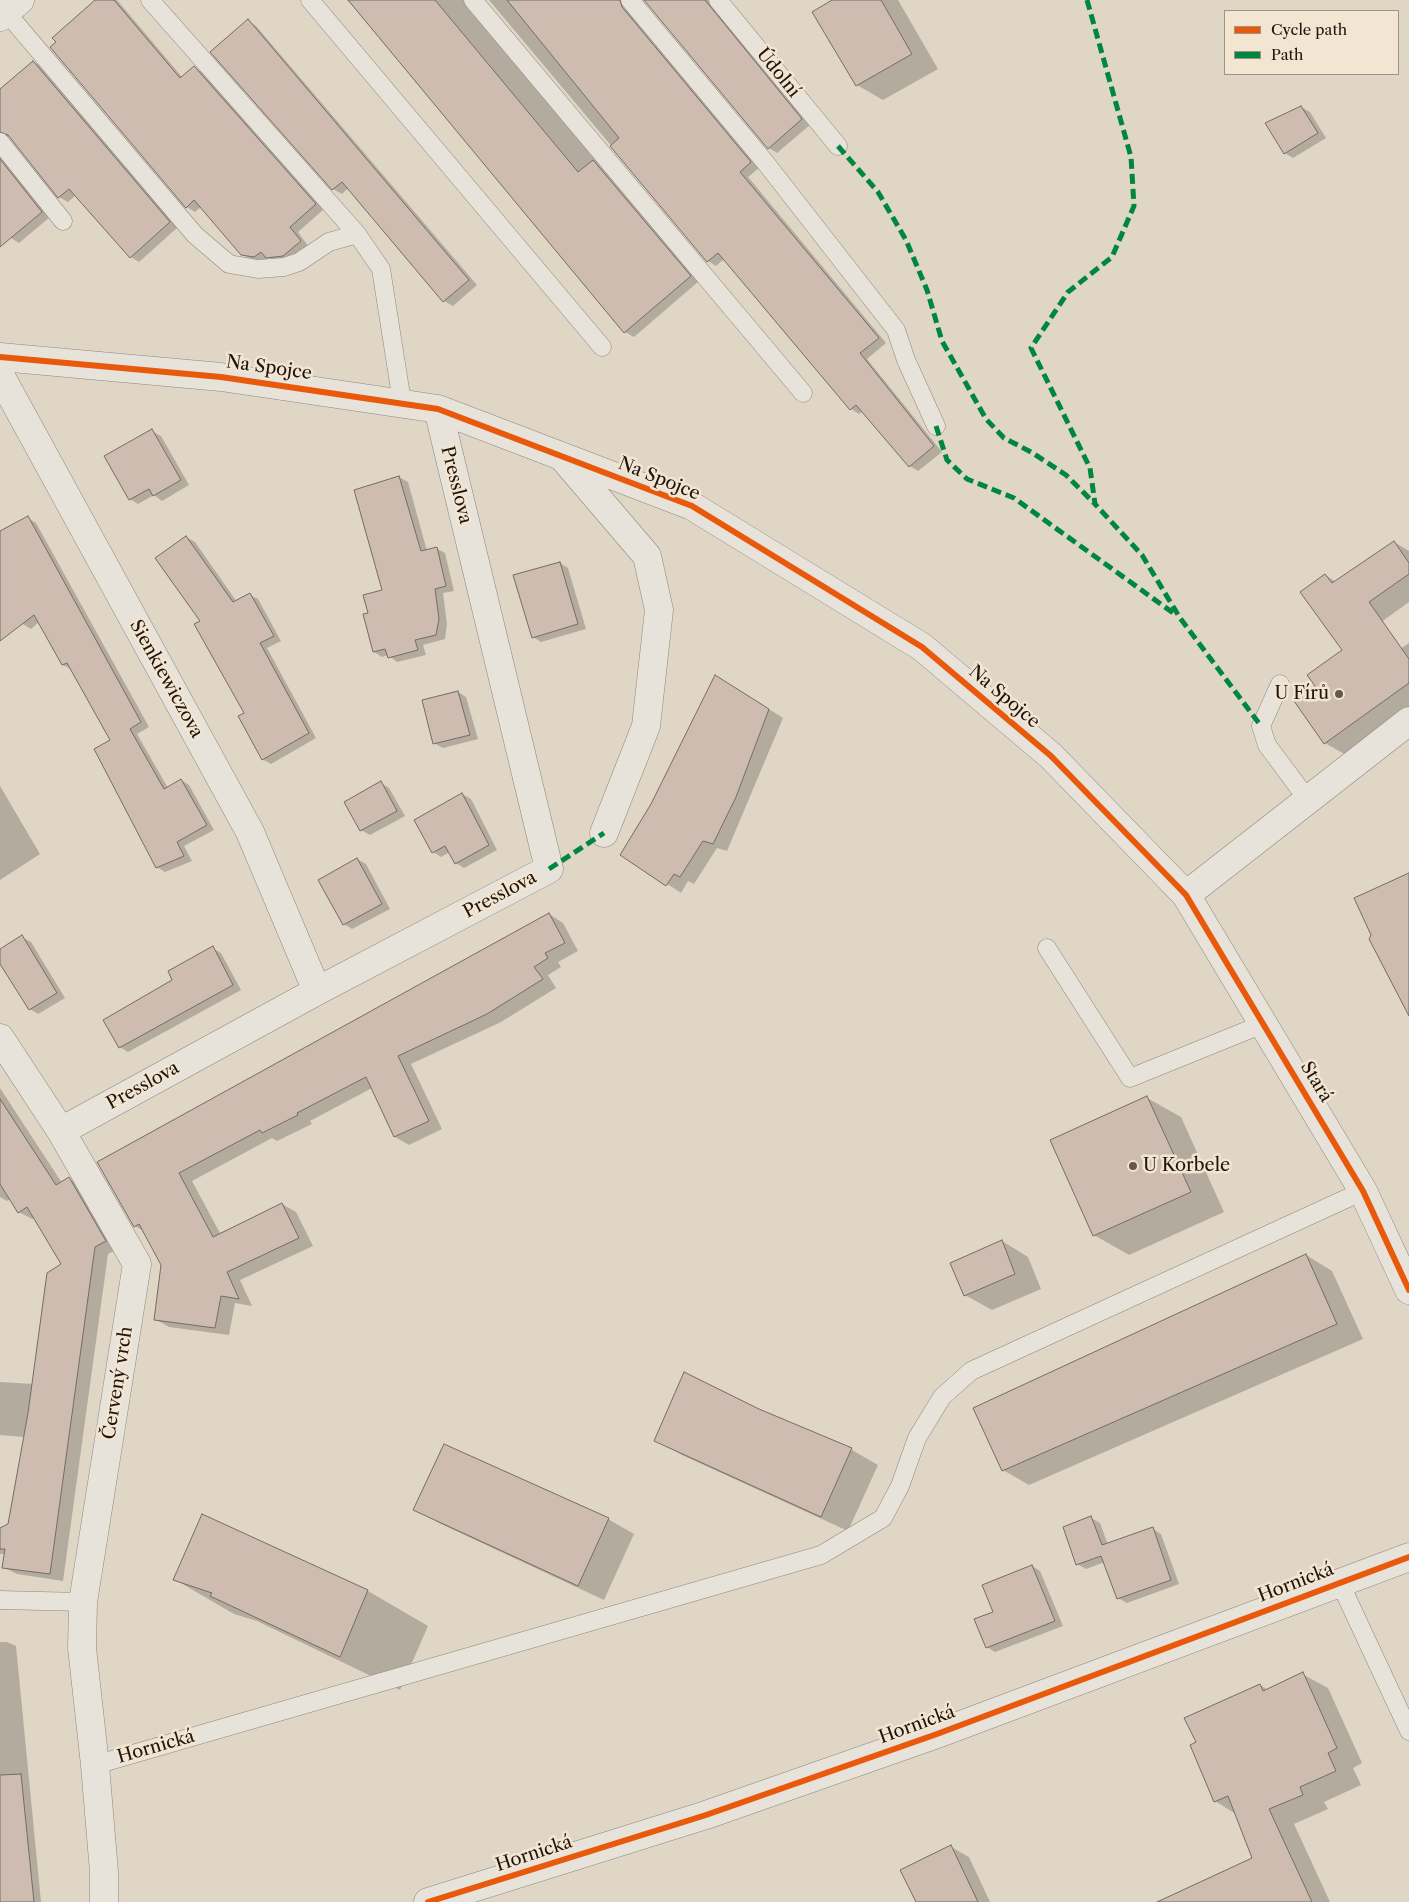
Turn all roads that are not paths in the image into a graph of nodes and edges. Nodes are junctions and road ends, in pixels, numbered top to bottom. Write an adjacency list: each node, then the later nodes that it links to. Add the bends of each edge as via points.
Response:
1 (150, 0): 10 (lane)
2 (310, 0): 11 (lane)
3 (474, 0): 14 (lane)
4 (630, 0): 17 (lane, via 776,176 896,330)
5 (718, 0): 8 (lane, Údolní)
6 (9, 10): 10 (lane, via 195,235 229,264 258,269 284,267 299,262 329,242)
7 (0, 142): 9 (lane)
8 (838, 146)
9 (64, 221)
10 (357, 234): 15 (lane, via 381,269)
11 (602, 347)
12 (0, 357): 15 (street, Na Spojce, via 221,377)
13 (0, 375): 25 (street, Sienkiewiczova, via 250,832)
14 (803, 393)
15 (402, 402): 16 (street, Na Spojce)
16 (438, 409): 18 (street, Na Spojce); 25 (street, Presslova, via 549,869)
17 (936, 426)
18 (563, 457): 22 (street, via 647,556 659,610 646,726); 23 (street, Na Spojce, via 692,506 922,647 1051,756)
19 (1280, 684): 21 (lane, via 1261,726 1268,745)
20 (1409, 721): 21 (street)
21 (1308, 800): 23 (street)
22 (604, 833)
23 (1186, 895): 26 (street, Stará)
24 (1046, 948): 26 (lane, via 1130,1078)
25 (317, 991): 28 (street, Presslova)
26 (1263, 1024): 29 (street, Stará)
27 (0, 1038): 28 (street, Červený vrch)
28 (61, 1131): 34 (street, Červený vrch, via 137,1264)
29 (1363, 1190): 30 (street, Stará); 36 (lane, Hornická, via 971,1371 942,1397 917,1438 900,1486 883,1518 821,1555)
30 (1409, 1290)
31 (1408, 1559): 32 (street, Hornická)
32 (1340, 1583): 35 (lane); 38 (street, Hornická, via 937,1734 734,1805)
33 (0, 1600): 34 (lane)
34 (83, 1602): 36 (street, Červený vrch, via 82,1648)
35 (1409, 1731)
36 (95, 1764): 37 (street, Hornická)
37 (104, 1902)
38 (428, 1902)

